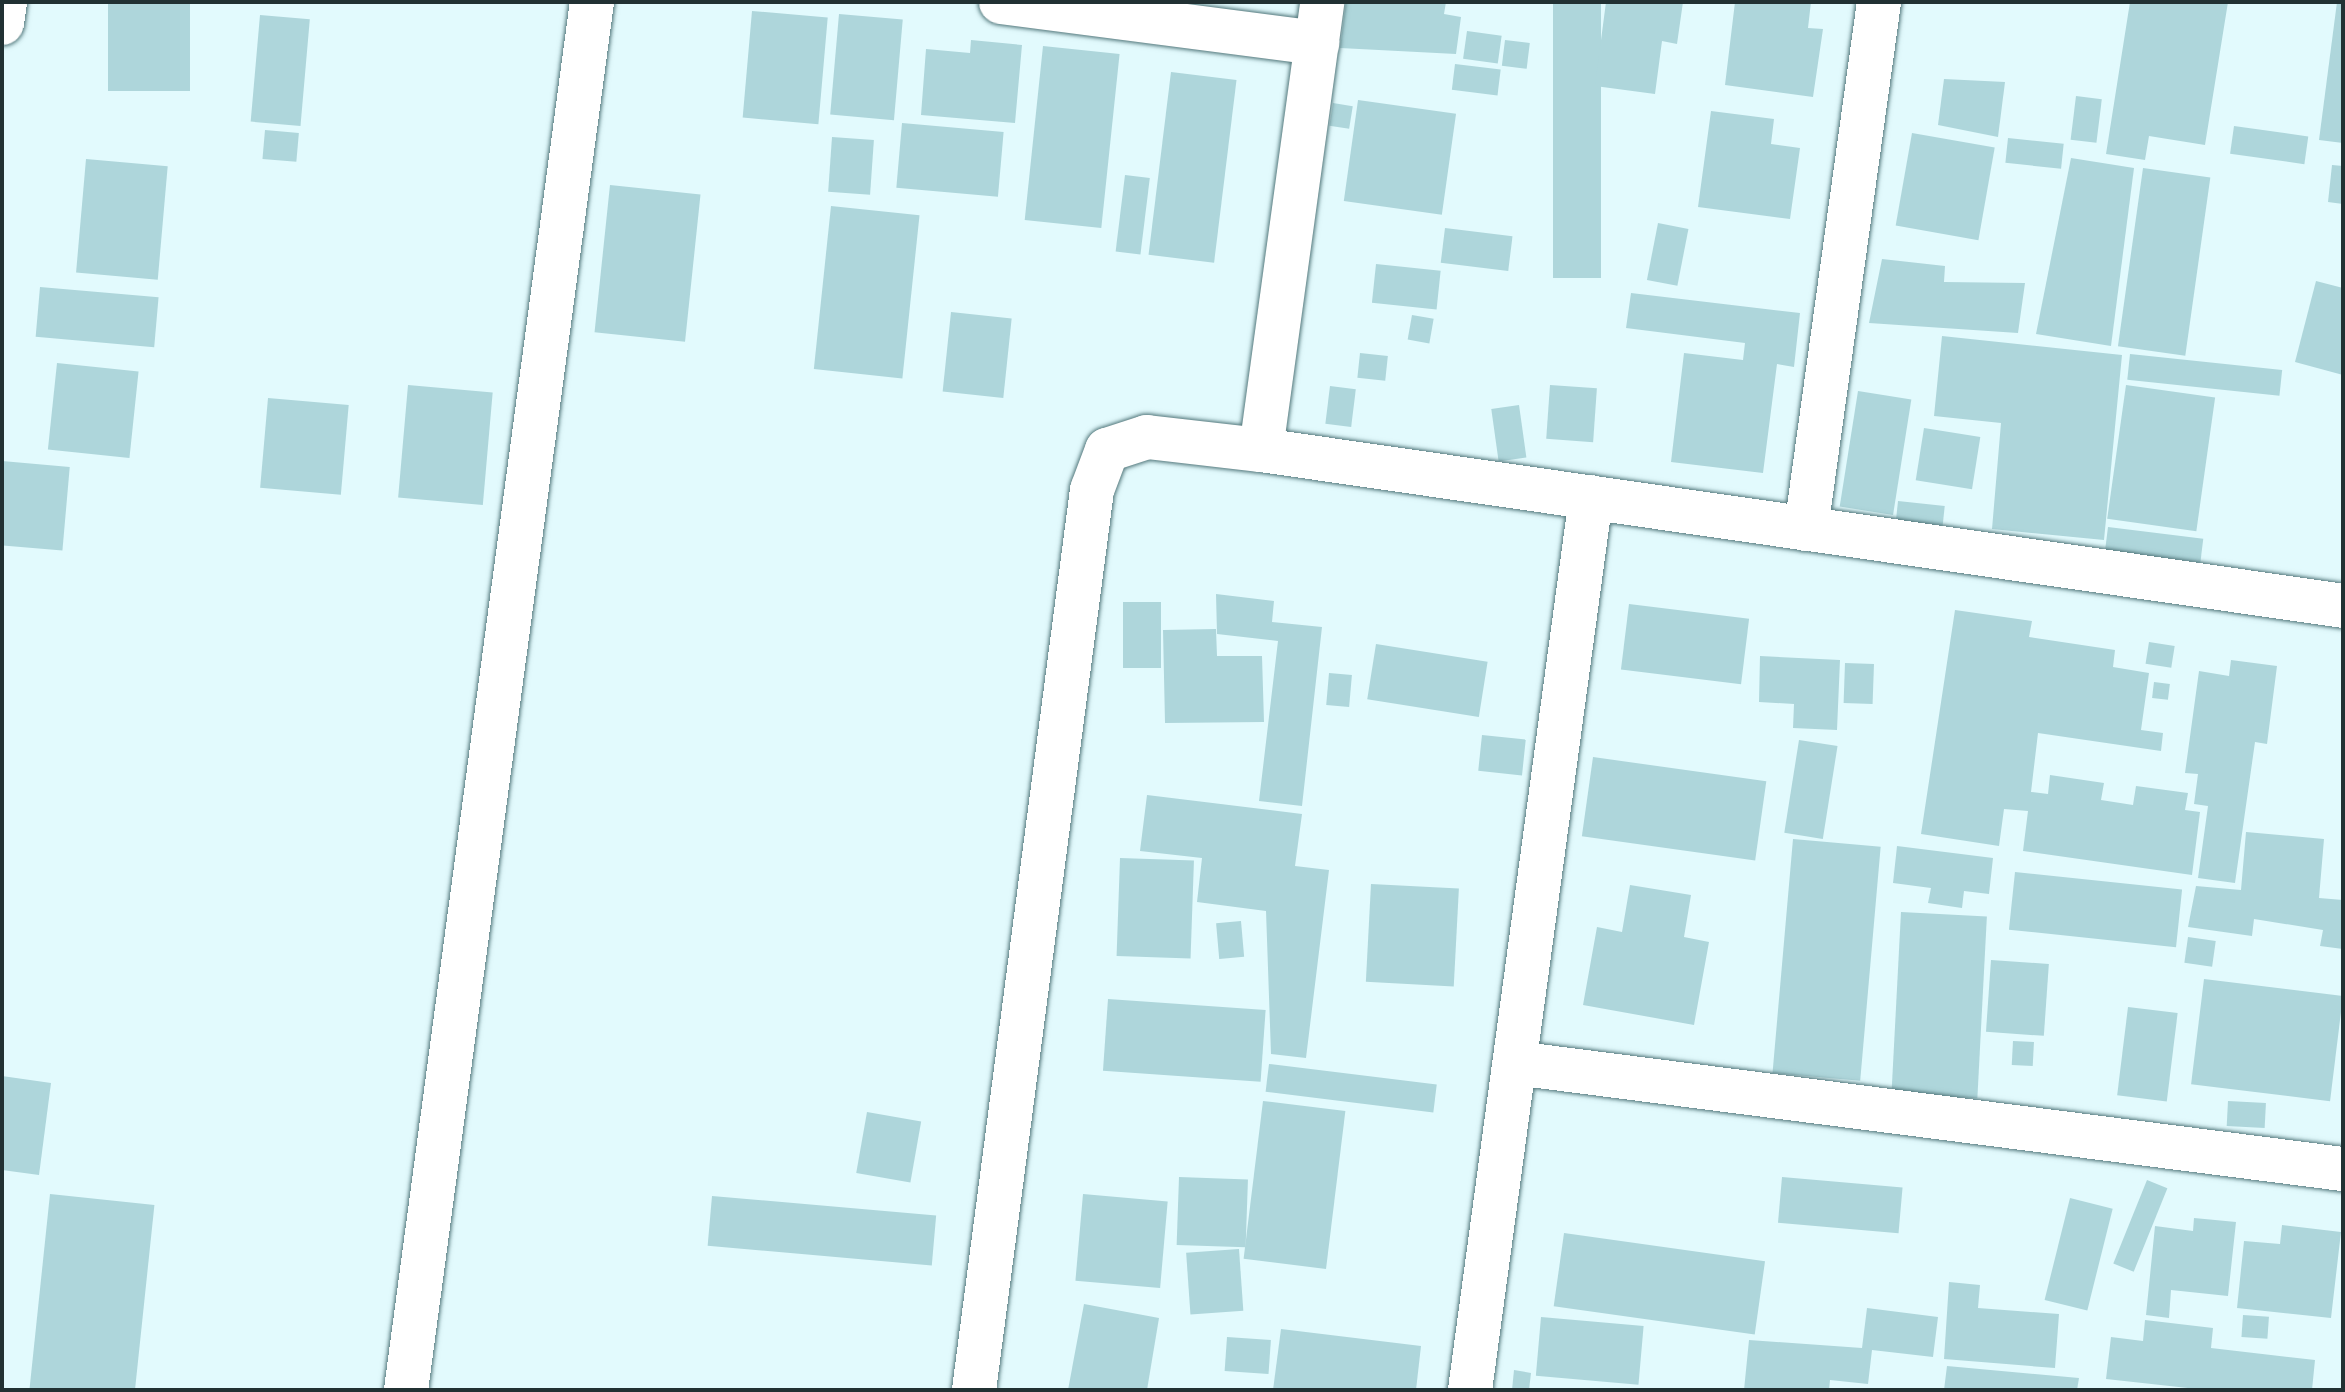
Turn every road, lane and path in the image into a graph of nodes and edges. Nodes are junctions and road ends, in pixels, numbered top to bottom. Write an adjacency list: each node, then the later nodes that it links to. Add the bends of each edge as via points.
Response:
1 (5, 2): 6 (street)
2 (592, 2): 13 (street)
3 (1001, 2): 5 (street)
4 (1879, 2): 9 (street)
5 (1319, 22): 7 (street)
6 (2, 23)
7 (1261, 450): 8 (street); 14 (street, via 1147,437 1107,450 1092,490)
8 (1591, 497): 9 (street); 11 (street)
9 (1806, 529): 10 (street)
10 (2343, 606)
11 (1515, 1063): 12 (street); 15 (street)
12 (2343, 1169)
13 (406, 1390)
14 (974, 1390)
15 (1470, 1390)

